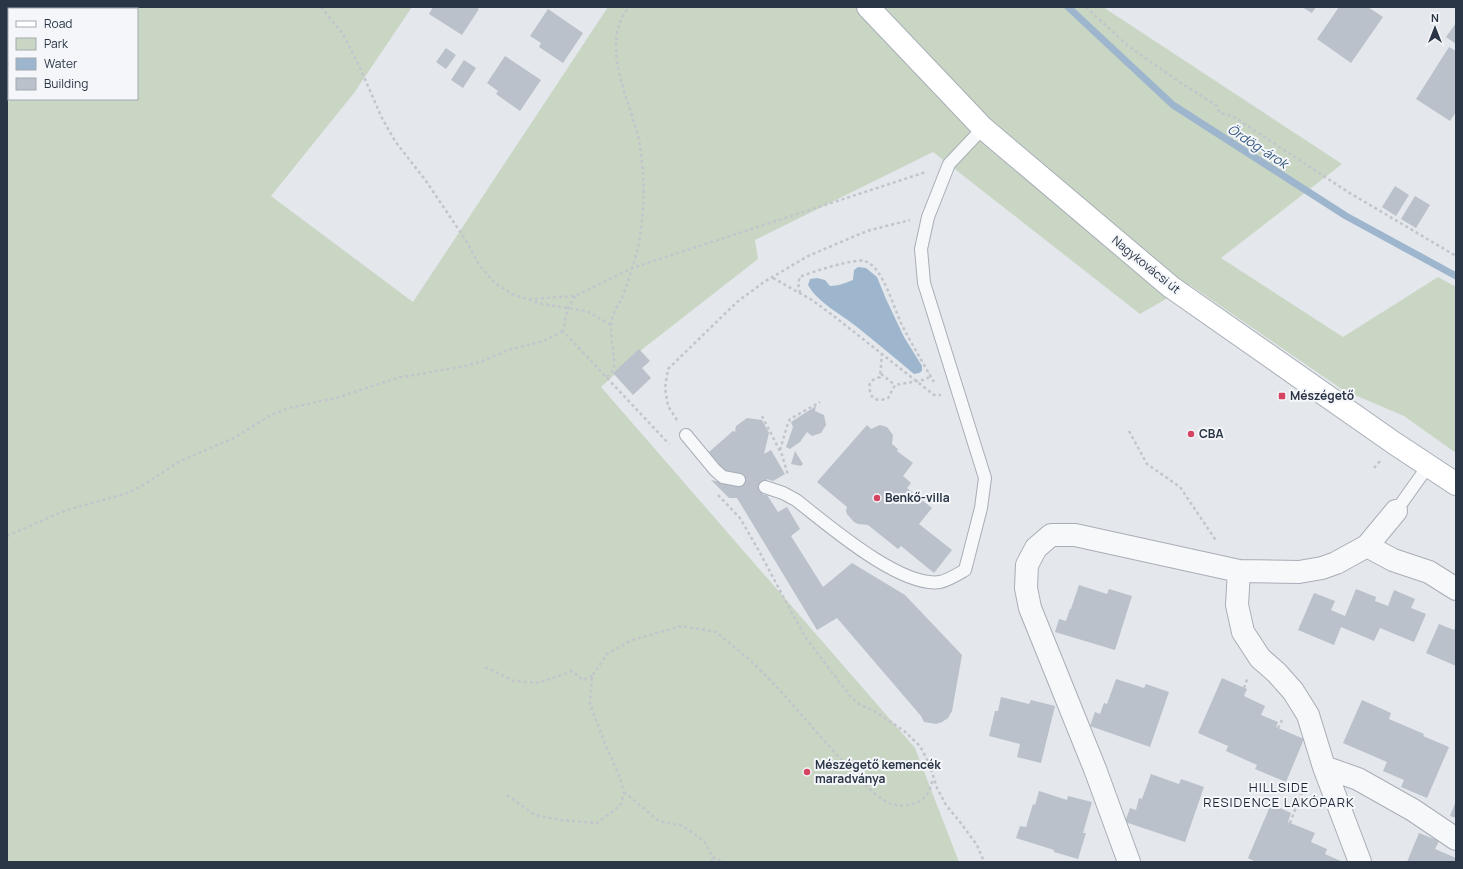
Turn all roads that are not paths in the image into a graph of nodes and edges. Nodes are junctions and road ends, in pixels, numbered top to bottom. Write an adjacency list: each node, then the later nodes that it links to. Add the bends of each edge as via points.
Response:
1 (868, 7): 2 (street, Nagykovácsi út)
2 (983, 128): 4 (street, Nagykovácsi út, via 1171,287); 7 (lane, via 949,164 928,217 921,249 924,283 985,478 981,508 966,570 940,582 924,581 900,572 871,557 796,500)
3 (686, 435): 5 (lane, via 723,477)
4 (1428, 466): 6 (street, Nagykovácsi út); 8 (lane)
5 (739, 480)
6 (1456, 484)
7 (765, 487)
8 (1396, 511): 9 (street)
9 (1367, 546): 10 (street, via 1343,560 1299,572); 11 (street, via 1393,560 1429,572)
10 (1236, 570): 12 (street, via 1237,605 1243,632 1260,658 1293,691 1308,715); 14 (street, via 1075,535 1051,535 1036,548 1027,565 1026,588 1030,608 1095,769)
11 (1456, 589)
12 (1324, 768): 13 (street, via 1358,779 1413,810); 15 (street)
13 (1456, 839)
14 (1129, 862)
15 (1360, 862)

